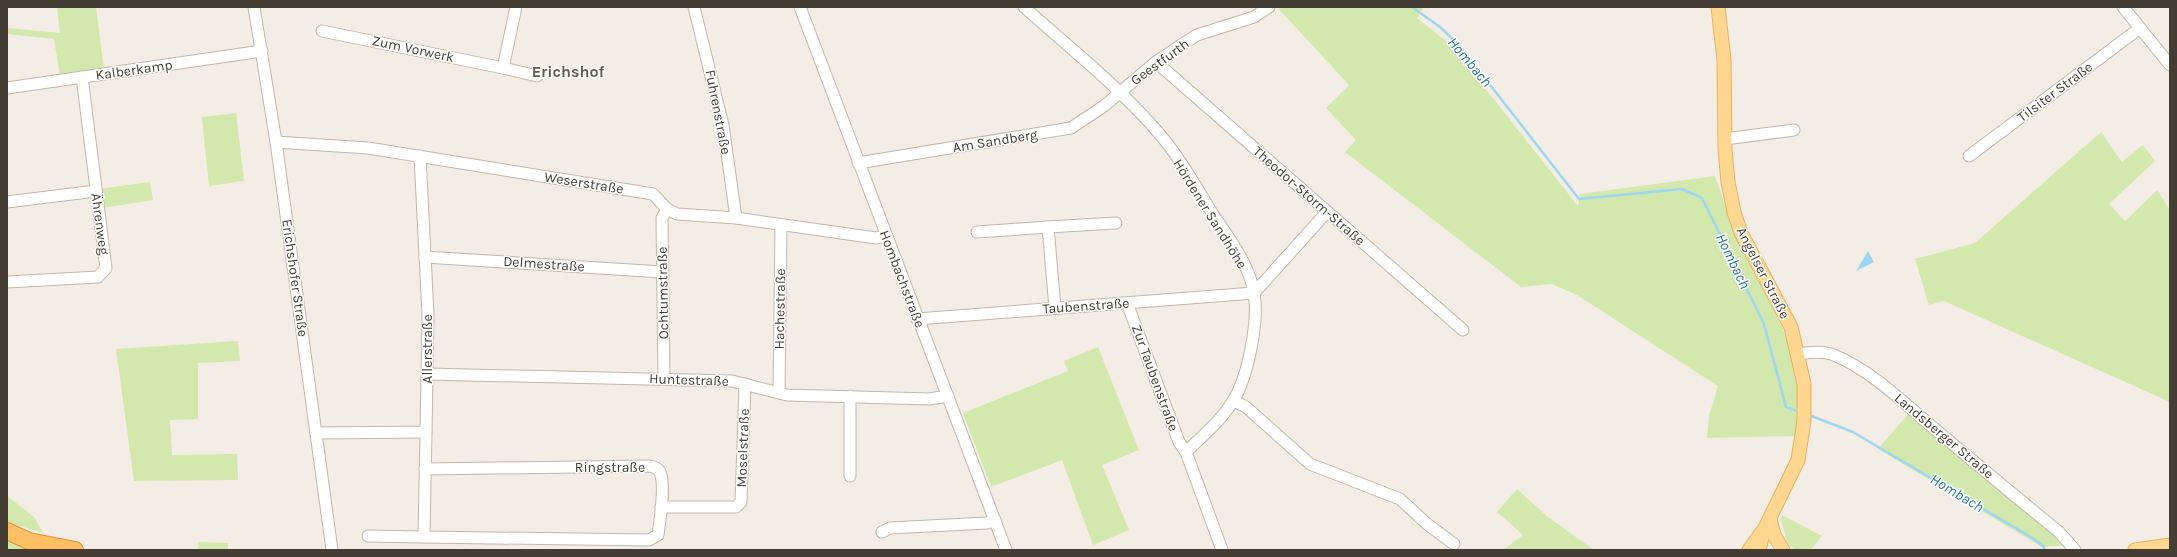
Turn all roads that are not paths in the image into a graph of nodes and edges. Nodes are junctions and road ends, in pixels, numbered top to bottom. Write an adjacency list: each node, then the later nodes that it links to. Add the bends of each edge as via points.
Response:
1 (254, 7): 11 (street, Erichshofer Straße)
2 (516, 7): 14 (street)
3 (694, 7): 29 (street, Fuhrenstraße, via 723,125)
4 (800, 7): 24 (street, Hombachstraße)
5 (1024, 7): 18 (street, Hördener Sandhöhe)
6 (1269, 7): 12 (street, Geestfurth, via 1242,22 1198,35)
7 (1718, 7): 20 (main road, Angelser Straße, via 1724,60)
8 (2123, 7): 9 (street)
9 (2140, 28): 13 (street); 23 (street, Tilsiter Straße)
10 (322, 31): 14 (street, Zum Vorwerk)
11 (262, 51): 16 (street, Kalberkamp); 21 (street, Erichshofer Straße)
12 (1156, 62): 18 (street, Geestfurth); 28 (street, Theodor-Storm-Straße)
13 (2170, 65)
14 (503, 68): 15 (street, Zum Vorwerk)
15 (537, 76)
16 (82, 77): 17 (street, Kalberkamp); 25 (street, Ährenweg)
17 (7, 88)
18 (1120, 93): 24 (street, Am Sandberg, via 1071,128); 38 (street, Hördener Sandhöhe, via 1166,143 1244,264)
19 (1794, 130): 20 (street)
20 (1725, 139): 43 (main road, Angelser Straße, via 1728,182 1734,212 1742,233 1791,327)
21 (276, 142): 22 (street, Weserstraße, via 368,148); 52 (street, Erichshofer Straße)
22 (420, 156): 27 (street, Weserstraße, via 653,194); 35 (street, Allerstraße)
23 (1969, 156)
24 (858, 163): 34 (street, Hombachstraße)
25 (96, 191): 26 (street); 37 (street, Ährenweg, via 106,268 104,273 98,277)
26 (7, 202)
27 (667, 209): 29 (street, via 677,214); 36 (street, Ochtumstraße, via 662,218)
28 (1327, 212): 38 (street); 42 (street, Theodor-Storm-Straße)
29 (736, 218): 31 (street)
30 (1116, 223): 32 (street)
31 (781, 225): 34 (street, via 876,238); 47 (street, Hachestraße)
32 (1048, 227): 33 (street); 40 (street)
33 (977, 232)
34 (886, 236): 41 (street, Hombachstraße)
35 (425, 257): 36 (street, Delmestraße); 44 (street, Allerstraße)
36 (662, 272): 45 (street, Ochtumstraße)
37 (7, 282)
38 (1254, 293): 39 (street, Taubenstraße); 50 (street, Hördener Sandhöhe, via 1253,332 1244,377)
39 (1128, 303): 40 (street, Taubenstraße); 53 (street, Zur Taubenstraße, via 1179,442)
40 (1055, 308): 41 (street, Taubenstraße)
41 (917, 319): 49 (street, Hombachstraße)
42 (1463, 330)
43 (1798, 354): 58 (main road, Angelser Straße, via 1804,384 1804,416 1798,460); 72 (street, Landsberger Straße, via 1822,352 1833,355 1865,373 2054,528)
44 (428, 374): 45 (street, Huntestraße); 51 (street, Allerstraße)
45 (664, 379): 46 (street, Huntestraße, via 732,381)
46 (745, 384): 47 (street, Huntestraße); 56 (street, Moselstraße, via 741,502 736,507)
47 (778, 393): 48 (street, Huntestraße)
48 (850, 396): 49 (street, Huntestraße, via 929,399); 55 (street)
49 (948, 396): 57 (street, Hombachstraße)
50 (1234, 401): 53 (street, Hördener Sandhöhe); 63 (street, via 1246,407 1310,464 1400,499)
51 (426, 432): 52 (street); 54 (street)
52 (316, 433): 66 (street, Erichshofer Straße)
53 (1186, 452): 68 (street)
54 (425, 469): 56 (street, Ringstraße, via 650,466 657,468 661,474); 62 (street)
55 (850, 476)
56 (661, 508): 62 (street, Ringstraße, via 658,536 649,540)
57 (995, 520): 60 (street, via 987,523 890,528); 67 (street, Hombachstraße)
58 (1767, 525): 69 (main road, Angelser Straße); 70 (main road, Angelser Straße); 71 (main road)
59 (7, 532): 65 (highway, via 29,541)
60 (882, 532)
61 (368, 536): 62 (street, Ringstraße)
62 (424, 536)
63 (1454, 544)
64 (2170, 545): 73 (main road)
65 (75, 550)
66 (332, 550)
67 (1006, 550)
68 (1222, 550)
69 (1749, 550)
70 (1759, 550)
71 (1783, 550)
72 (2075, 550)
73 (2135, 550)

